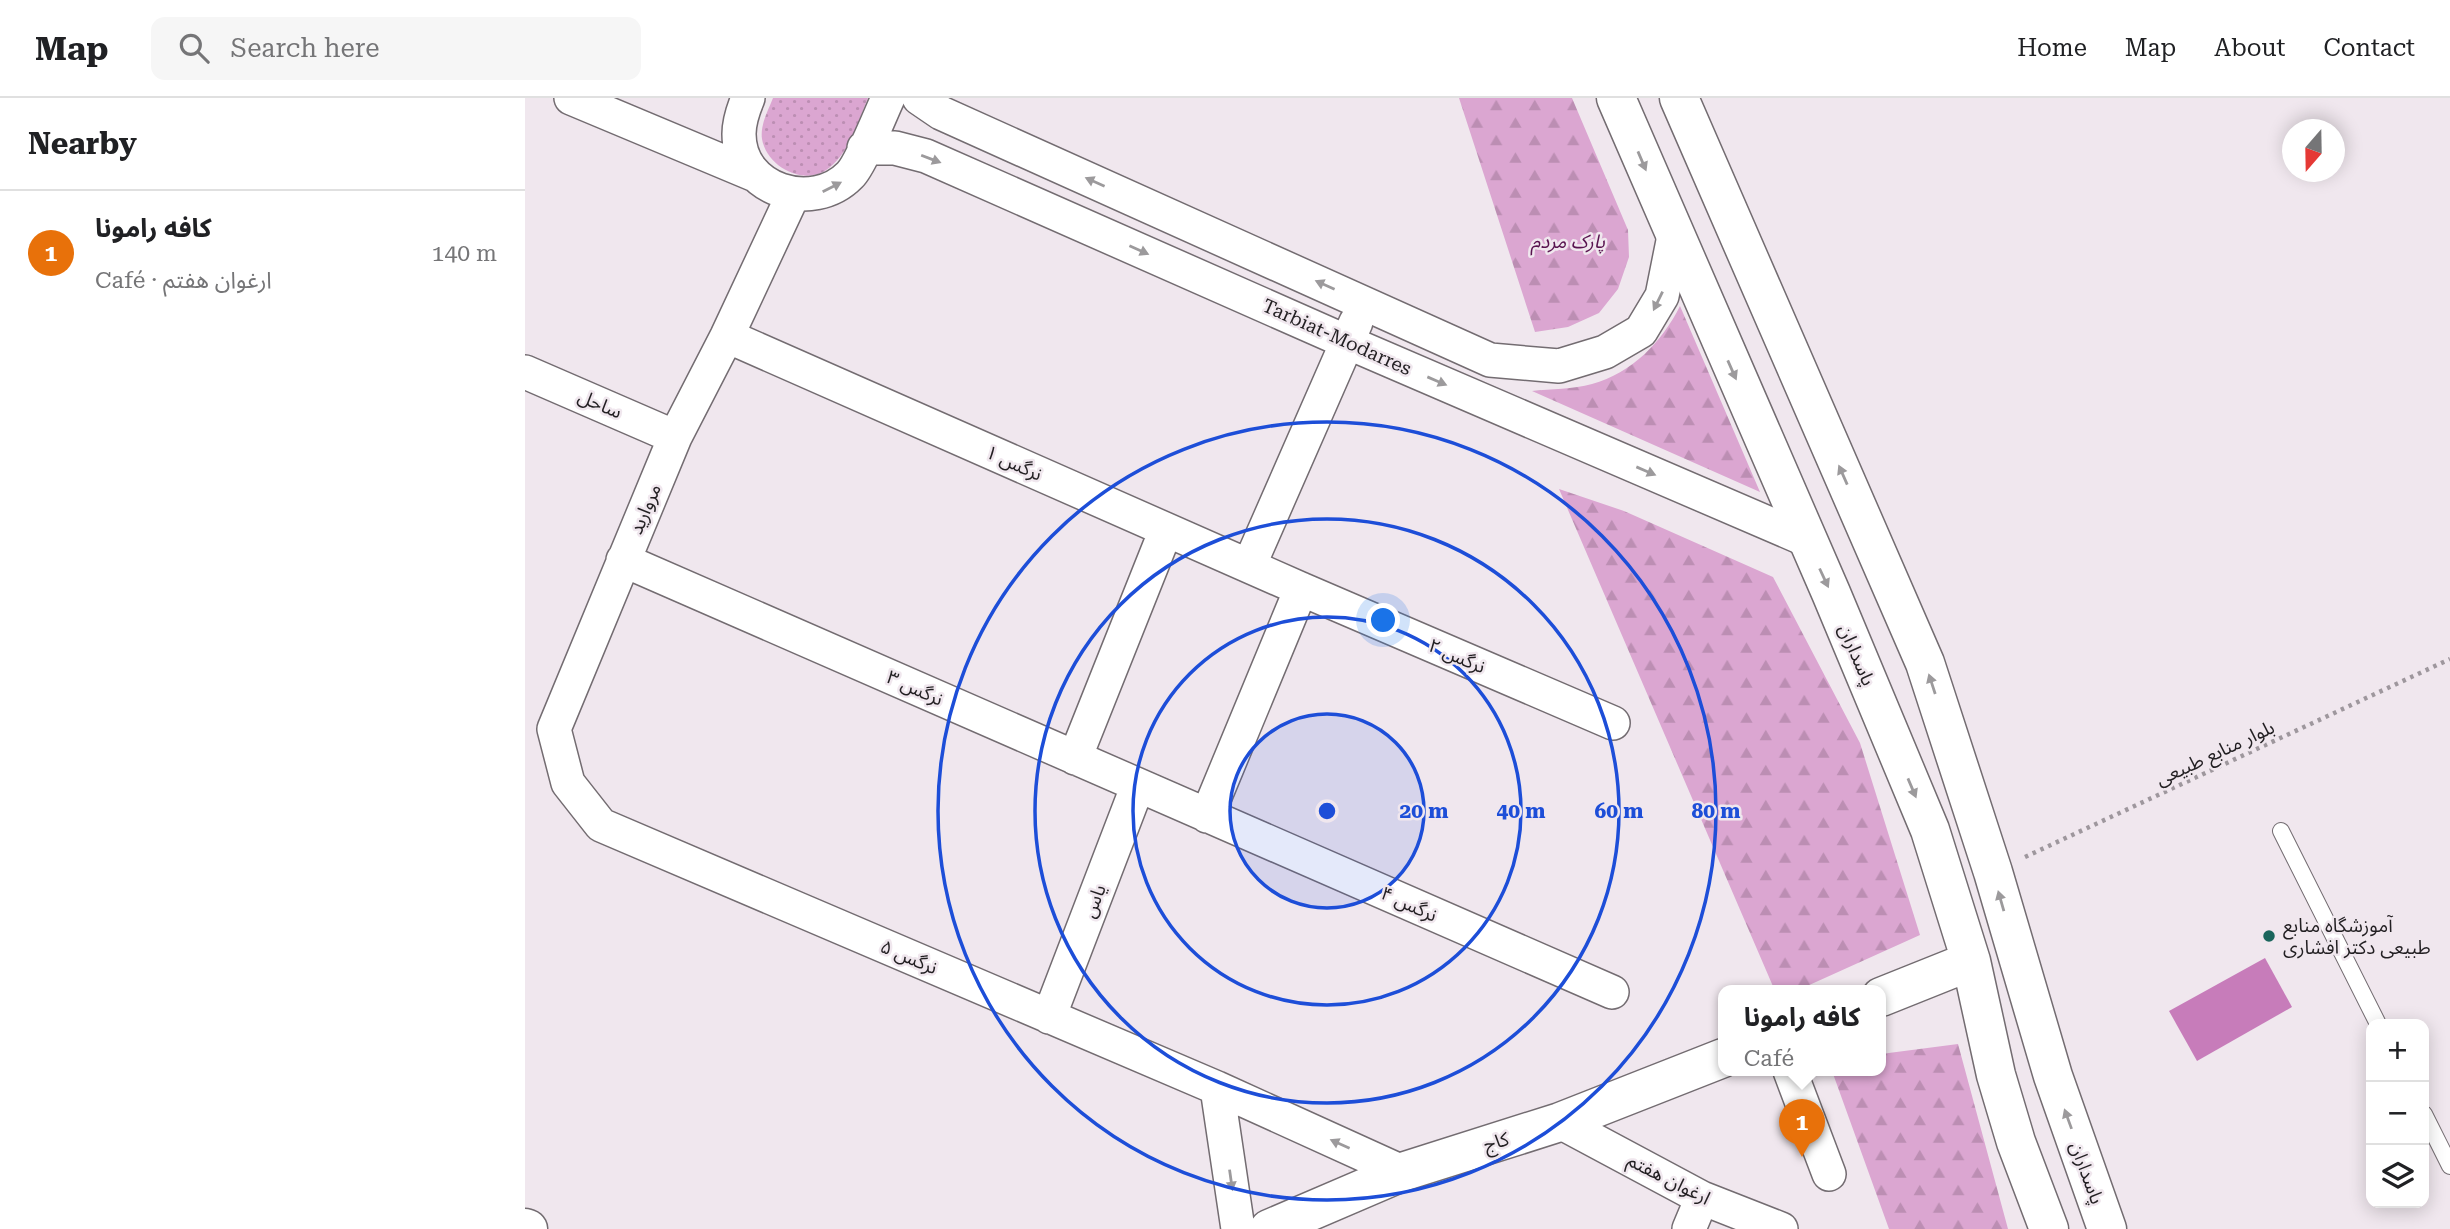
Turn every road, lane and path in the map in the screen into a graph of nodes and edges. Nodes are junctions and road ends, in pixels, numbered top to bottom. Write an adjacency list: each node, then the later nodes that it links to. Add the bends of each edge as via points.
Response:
1 (571, 98): 8 (street)
2 (748, 98): 8 (street, via 739,135 744,157)
3 (888, 98): 7 (street)
4 (919, 98): 11 (street, one-way to 4, via 941,113)
5 (1616, 98): 10 (street, پاسداران, one-way to 10)
6 (1679, 98): 28 (street, پاسداران, one-way to 6, via 1925,663)
7 (864, 148): 9 (street, one-way to 7, via 835,187 852,173); 13 (street, Tarbiat-Modarres, one-way to 13, via 895,148 926,156)
8 (755, 175): 9 (street)
9 (793, 195): 12 (street, مروارید)
10 (1674, 236): 11 (street, one-way to 11, via 1662,296 1641,331 1605,352 1559,366 1490,360); 17 (street, پاسداران, one-way to 17)
11 (1364, 303): 13 (street)
12 (727, 336): 15 (street, مروارید); 16 (street, نرگس ۱)
13 (1347, 342): 17 (street, Tarbiat-Modarres, one-way to 17); 19 (street)
14 (525, 372): 15 (street, ساحل)
15 (675, 437): 18 (street, مروارید)
16 (1166, 530): 19 (street, نرگس ۱); 23 (street)
17 (1807, 540): 29 (street, پاسداران, one-way to 29, via 1930,830)
18 (623, 560): 23 (street, نرگس ۳); 26 (street, مروارید, via 554,729 568,783)
19 (1249, 566): 20 (street, نرگس ۱)
20 (1301, 589): 22 (street, نرگس ۲); 25 (street)
21 (2450, 659): 28 (path, بلوار منابع طبیعی)
22 (1613, 723)
23 (1075, 758): 24 (street, نرگس ۳)
24 (1138, 785): 25 (street, نرگس ۳); 32 (street, یاس)
25 (1207, 816): 30 (street, نرگس ۴)
26 (601, 825): 32 (street, ۵ نرگس)
27 (2281, 831): 33 (lane)
28 (1993, 872): 48 (street, پاسداران, one-way to 28, via 2053,1076)
29 (1971, 961): 31 (street); 47 (street, پاسداران, via 2000,1089)
30 (1612, 992)
31 (1886, 995)
32 (1049, 1017): 36 (street, ۵ نرگس)
33 (2375, 1019)
34 (1718, 1060): 37 (street, کاج)
35 (1792, 1076): 41 (street)
36 (1217, 1088): 40 (street, ۵ نرگس, one-way to 36); 43 (street, one-way to 43)
37 (1560, 1122): 40 (street, کاج); 42 (street, ارغوان هفتم)
38 (2429, 1124): 39 (lane)
39 (2450, 1166)
40 (1402, 1172): 44 (street, کاج)
41 (1829, 1174)
42 (1702, 1198): 45 (street); 46 (street, ارغوان هفتم)
43 (1238, 1229)
44 (1269, 1229)
45 (1689, 1229)
46 (1781, 1229)
47 (2049, 1229)
48 (2107, 1229)

